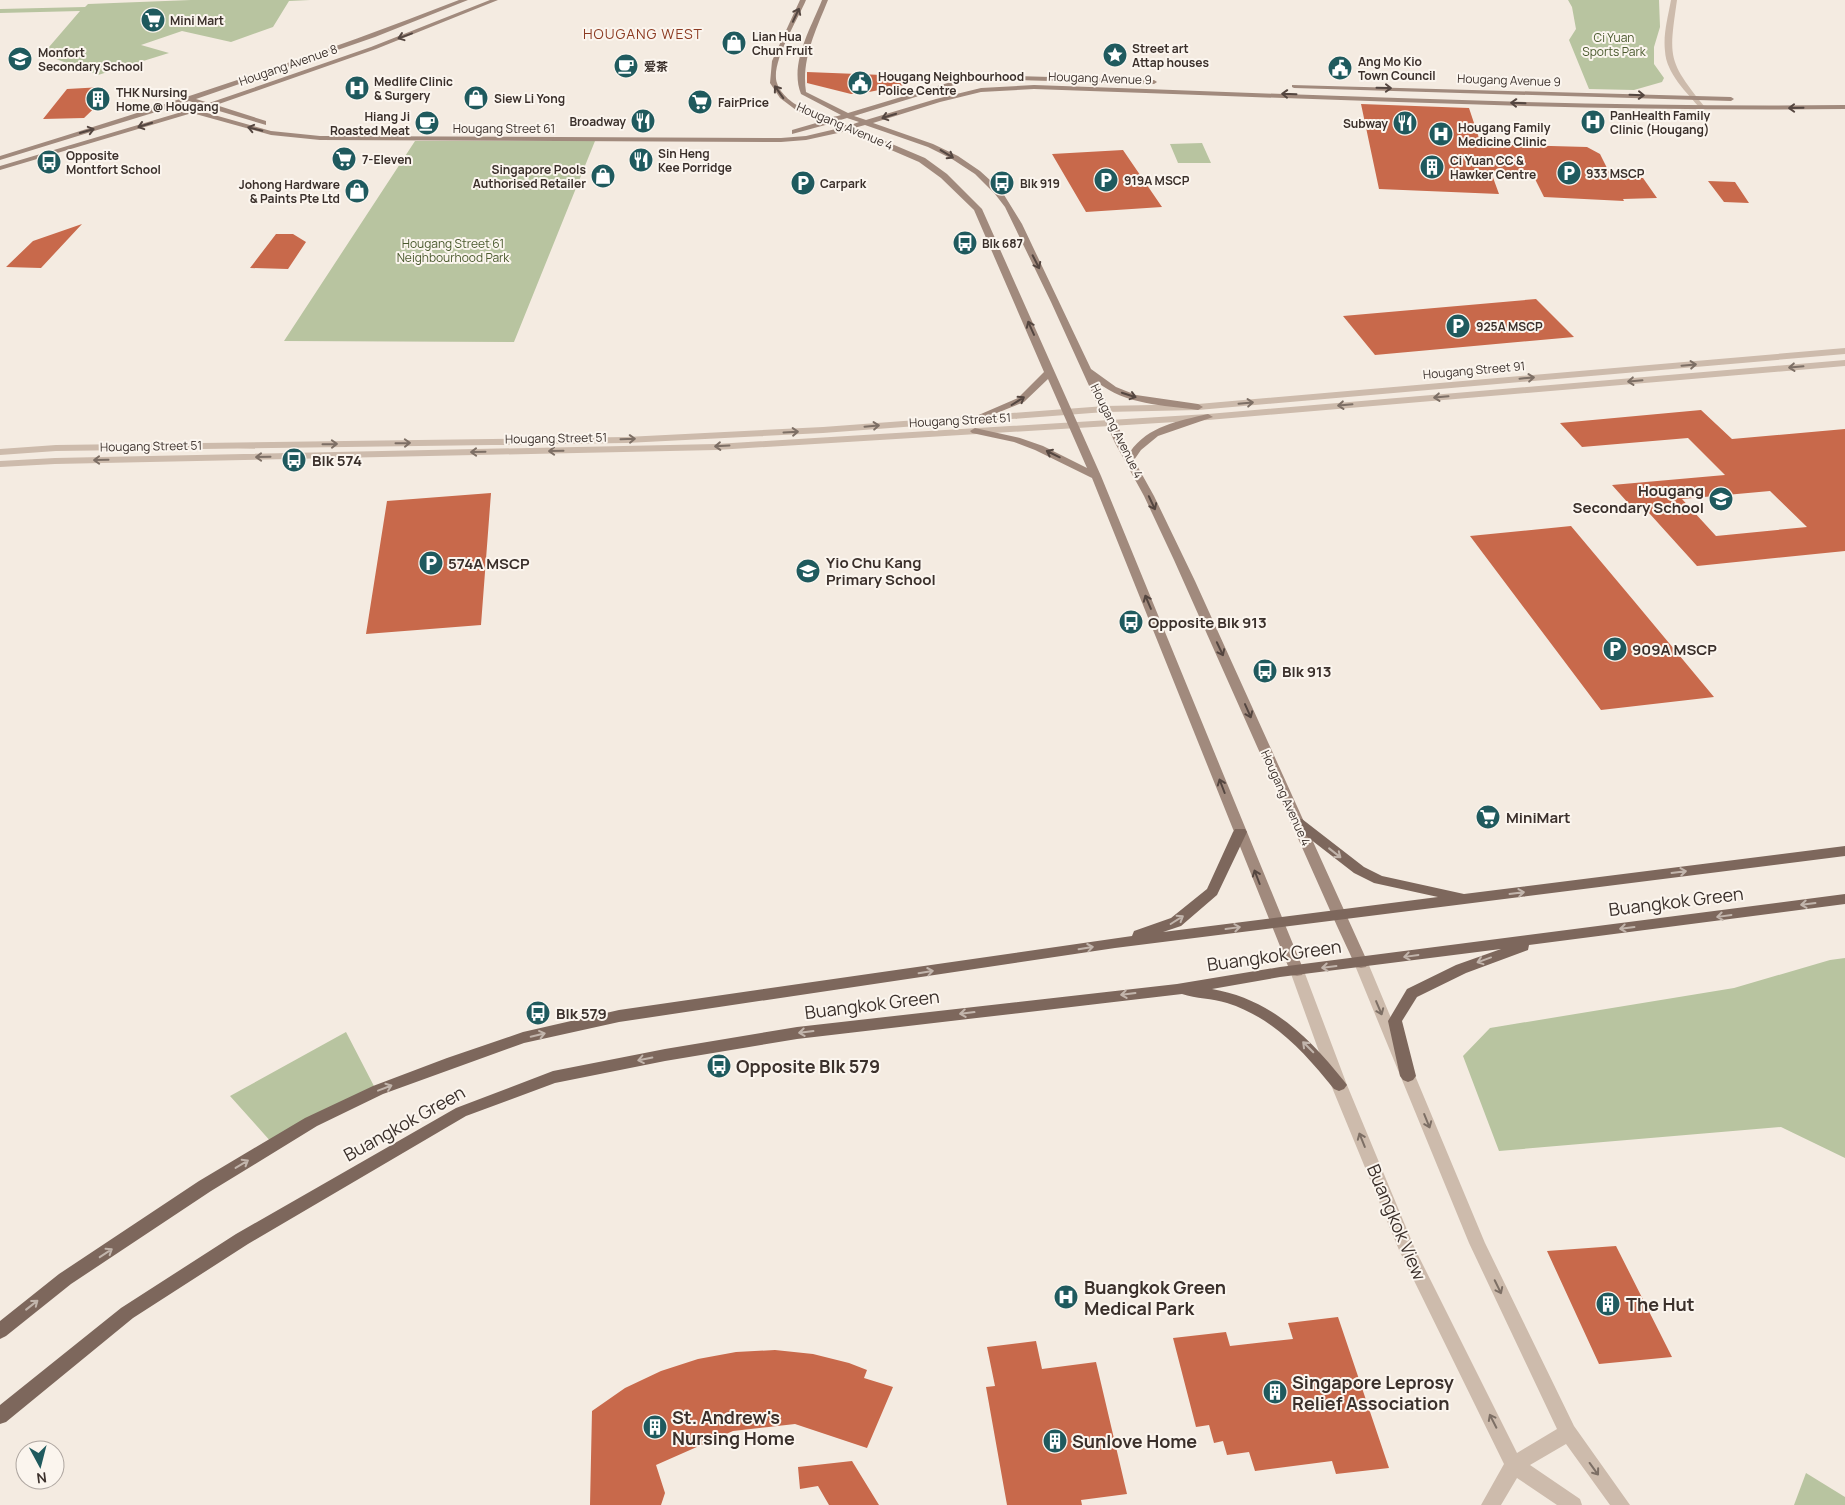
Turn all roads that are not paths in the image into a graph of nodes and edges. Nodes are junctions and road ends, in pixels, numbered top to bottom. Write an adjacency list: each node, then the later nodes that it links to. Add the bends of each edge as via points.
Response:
1 (465, 0): 10 (street, Hougang Avenue 8, via 394,29)
2 (494, 0): 12 (street, Hougang Avenue 8, one-way to 12, via 408,35)
3 (803, 0): 19 (street, Hougang Avenue 4, one-way to 3, via 782,97 773,83 773,69)
4 (825, 0): 14 (street, Hougang Avenue 4, via 800,74 803,93)
5 (1674, 0): 8 (street, via 1669,59)
6 (1158, 82): 13 (street, Hougang Avenue 9, via 985,77 962,80)
7 (1282, 86): 8 (street, Hougang Avenue 9, one-way to 8)
8 (1694, 97): 9 (street, Hougang Avenue 9); 15 (street)
9 (1836, 99)
10 (190, 100): 11 (street, Hougang Avenue 8); 12 (street, Hougang Street 61)
11 (172, 105): 18 (street, Hougang Street 61); 28 (street, Hougang Avenue 8, one-way to 11)
12 (208, 105): 18 (street, Hougang Avenue 8); 24 (street, Hougang Street 61, via 275,127 320,132)
13 (880, 106): 14 (street); 20 (street, Hougang Avenue 9)
14 (826, 107): 20 (street, Hougang Avenue 4)
15 (1702, 107): 16 (street, Hougang Avenue 9, one-way to 15); 17 (street, Hougang Avenue 9, one-way to 17, via 1034,88 981,90)
16 (1845, 107)
17 (910, 109): 22 (street, Hougang Avenue 9, one-way to 22); 25 (street, via 903,122)
18 (192, 111): 26 (street, Hougang Street 61, one-way to 18, via 320,138 272,133); 29 (street, Hougang Avenue 8, one-way to 29)
19 (805, 112): 21 (street, Hougang Avenue 4); 24 (street, via 808,119)
20 (849, 116): 21 (street, Hougang Street 61); 22 (street, Hougang Avenue 4)
21 (832, 122): 23 (street, Hougang Avenue 4); 24 (street, Hougang Street 61)
22 (868, 123): 23 (street, Hougang Street 61); 25 (street, Hougang Avenue 4)
23 (849, 128): 26 (street, Hougang Street 61); 27 (street, Hougang Avenue 4)
24 (799, 132)
25 (903, 134): 32 (street, Hougang Avenue 4, one-way to 32, via 940,150 973,170 998,193 1017,222 1058,303)
26 (806, 138): 27 (street)
27 (882, 142): 33 (street, Hougang Avenue 4, one-way to 27, via 978,209 922,160)
28 (0, 158)
29 (0, 168)
30 (1845, 351): 34 (street, Hougang Street 91, one-way to 30)
31 (1845, 363): 38 (street, Hougang Street 91, one-way to 38)
32 (1088, 371): 34 (street, one-way to 34, via 1113,390 1147,400); 35 (street, Hougang Avenue 4)
33 (1050, 372): 36 (street, Hougang Avenue 4); 37 (street, one-way to 33, via 1021,400)
34 (1198, 407): 35 (street, Hougang Street 91)
35 (1105, 409): 36 (street, Hougang Street 51); 39 (street, Hougang Avenue 4)
36 (1067, 412): 37 (street, Hougang Street 51); 40 (street, Hougang Avenue 4)
37 (979, 417): 42 (street, Hougang Street 51, one-way to 37, via 56,448 635,439)
38 (1208, 417): 39 (street, Hougang Street 91); 43 (street, via 1148,437)
39 (1112, 424): 40 (street, Hougang Street 51); 43 (street, Hougang Avenue 4)
40 (1072, 426): 41 (street, Hougang Street 51); 45 (street, Hougang Avenue 4)
41 (975, 431): 44 (street, Hougang Street 51, one-way to 44, via 716,447); 45 (street, one-way to 41, via 1039,448)
42 (0, 452)
43 (1130, 460): 46 (street, Hougang Avenue 4, one-way to 46, via 1228,666)
44 (0, 464)
45 (1096, 476): 47 (street, Hougang Avenue 4, one-way to 45)
46 (1297, 822): 49 (main road, one-way to 49, via 1359,870 1379,880); 51 (street, Hougang Avenue 4)
47 (1240, 832): 52 (street, Hougang Avenue 4, one-way to 47); 54 (main road, one-way to 47, via 1176,922 1212,892)
48 (1845, 851): 49 (main road, Buangkok Green, one-way to 48)
49 (1469, 899): 51 (main road, Buangkok Green)
50 (1845, 899): 53 (main road, Buangkok Green, one-way to 53)
51 (1337, 914): 52 (main road, Buangkok Green); 55 (street, Hougang Avenue 4)
52 (1275, 922): 54 (main road, Buangkok Green, one-way to 52); 56 (street, Hougang Avenue 4)
53 (1546, 937): 55 (main road, Buangkok Green, one-way to 55); 58 (main road, one-way to 58, via 1460,969 1412,993 1395,1021)
54 (1115, 943): 60 (main road, Buangkok Green, one-way to 54, via 65,1279 205,1186 311,1122 378,1090 452,1062 523,1038 619,1016)
55 (1361, 963): 56 (main road, Buangkok Green, one-way to 56); 58 (street, one-way to 58)
56 (1296, 971): 57 (main road, Buangkok Green); 59 (street, Buangkok View)
57 (1177, 989): 59 (main road, one-way to 57, via 1312,1050 1279,1020 1232,999); 61 (main road, Buangkok Green, one-way to 61, via 797,1034 553,1077 461,1112 242,1239 127,1313)
58 (1408, 1076): 62 (street, one-way to 62, via 1477,1243)
59 (1339, 1084): 63 (street, Buangkok View, one-way to 59, via 1407,1250)
60 (0, 1331)
61 (0, 1416)
62 (1568, 1432): 63 (street); 66 (street, one-way to 66)
63 (1514, 1464): 64 (street); 65 (street, Buangkok View)
64 (1490, 1505)
65 (1573, 1505)
66 (1620, 1505)

